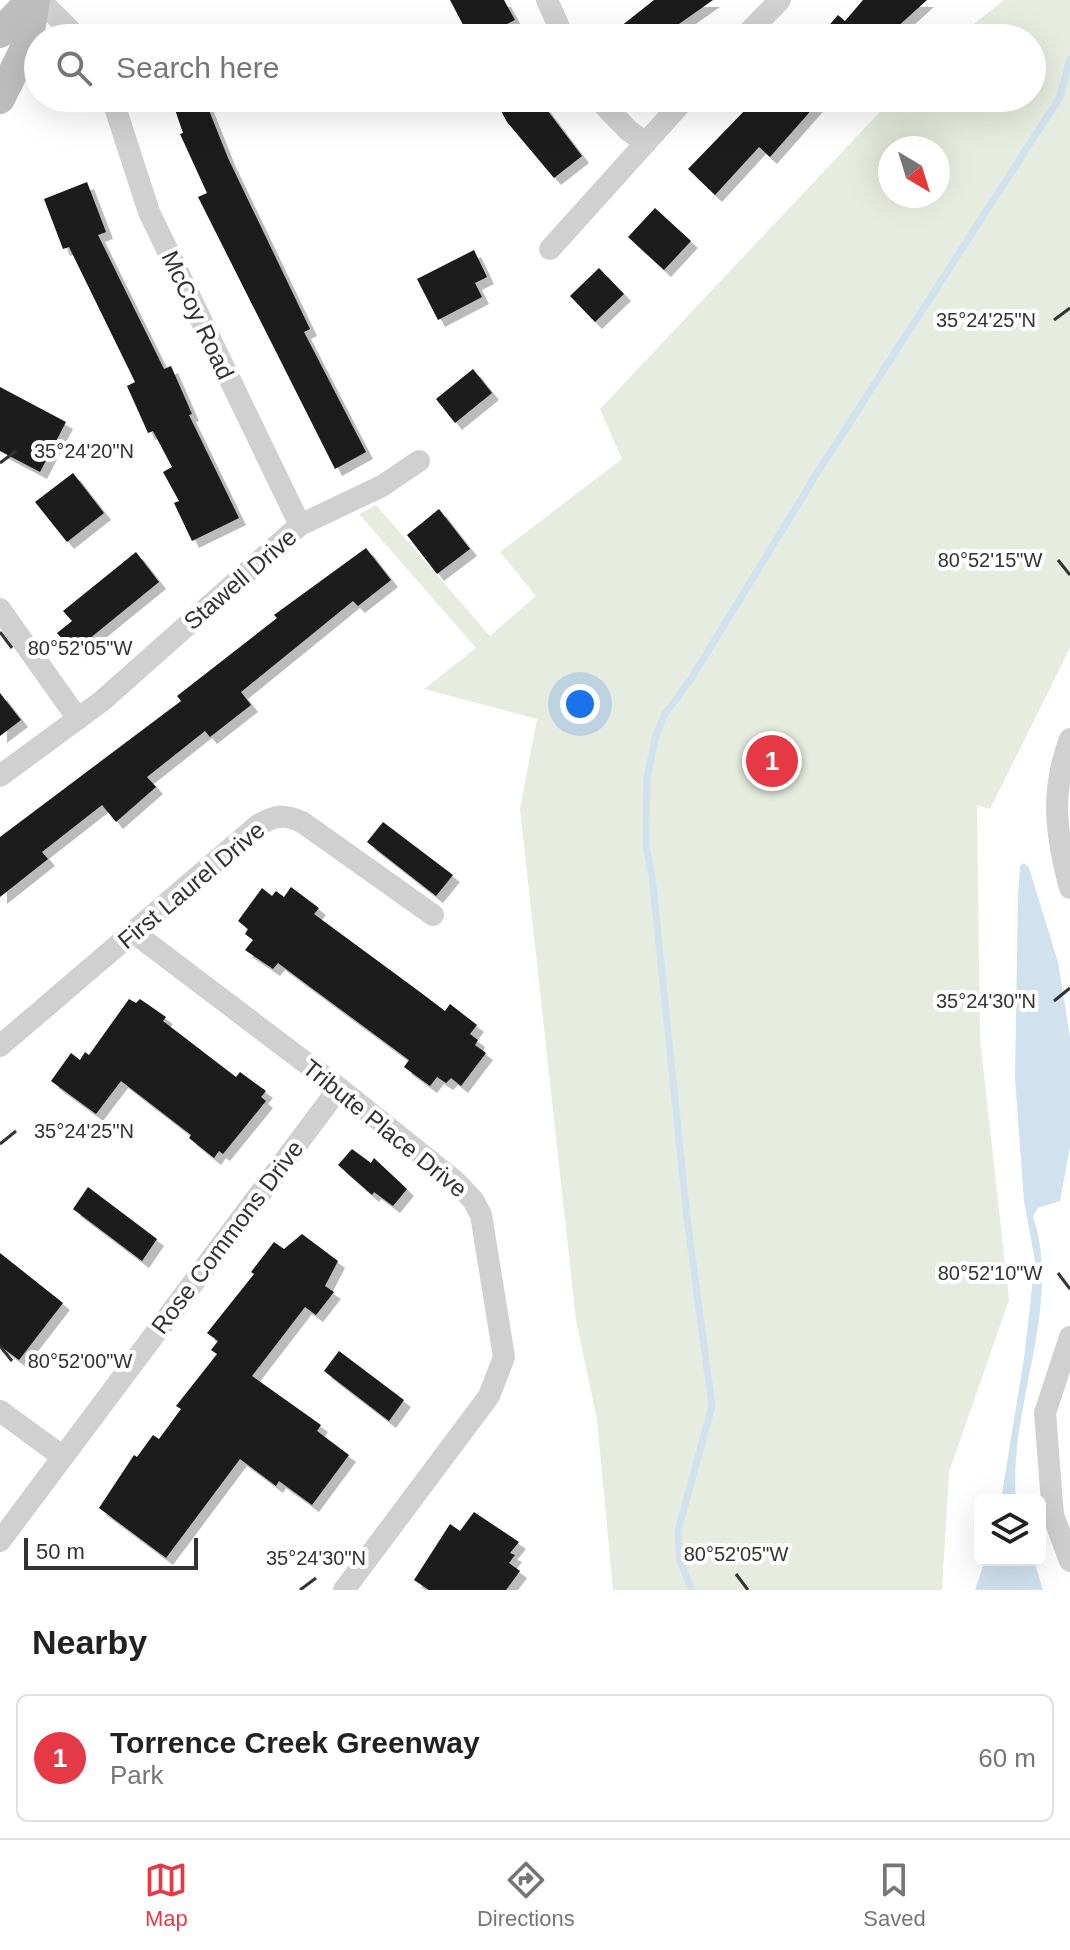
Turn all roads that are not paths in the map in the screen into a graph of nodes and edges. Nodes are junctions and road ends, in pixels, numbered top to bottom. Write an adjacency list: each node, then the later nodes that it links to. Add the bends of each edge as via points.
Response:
1 (35, 0): 4 (main road); 5 (street); 8 (main road)
2 (547, 0): 6 (street)
3 (780, 0): 7 (street)
4 (31, 24)
5 (62, 24)
6 (558, 24)
7 (757, 24)
8 (0, 33)
9 (24, 50): 10 (main road)
10 (0, 99)
11 (117, 112): 17 (street, McCoy Road, via 149,212)
12 (611, 112): 14 (street)
13 (674, 112): 14 (street)
14 (646, 143): 15 (street)
15 (550, 249)
16 (419, 461): 17 (street, Stawell Drive, via 382,486)
17 (300, 525): 19 (street, Stawell Drive)
18 (0, 609): 19 (street)
19 (78, 719): 21 (street, Stawell Drive)
20 (1070, 739): 22 (street, via 1061,761 1056,835)
21 (0, 776)
22 (1070, 888)
23 (433, 915): 24 (street, First Laurel Drive, via 285,815 258,825)
24 (133, 932): 25 (street, First Laurel Drive); 26 (street, Tribute Place Drive)
25 (0, 1046)
26 (339, 1088): 29 (street, Rose Commons Drive); 32 (street, Tribute Place Drive, via 473,1200 481,1215 504,1357 489,1396)
27 (1070, 1337): 31 (street, via 1045,1413 1053,1515)
28 (0, 1411): 29 (street)
29 (63, 1457): 30 (street, Rose Commons Drive)
30 (0, 1541)
31 (1070, 1561)
32 (344, 1590)

